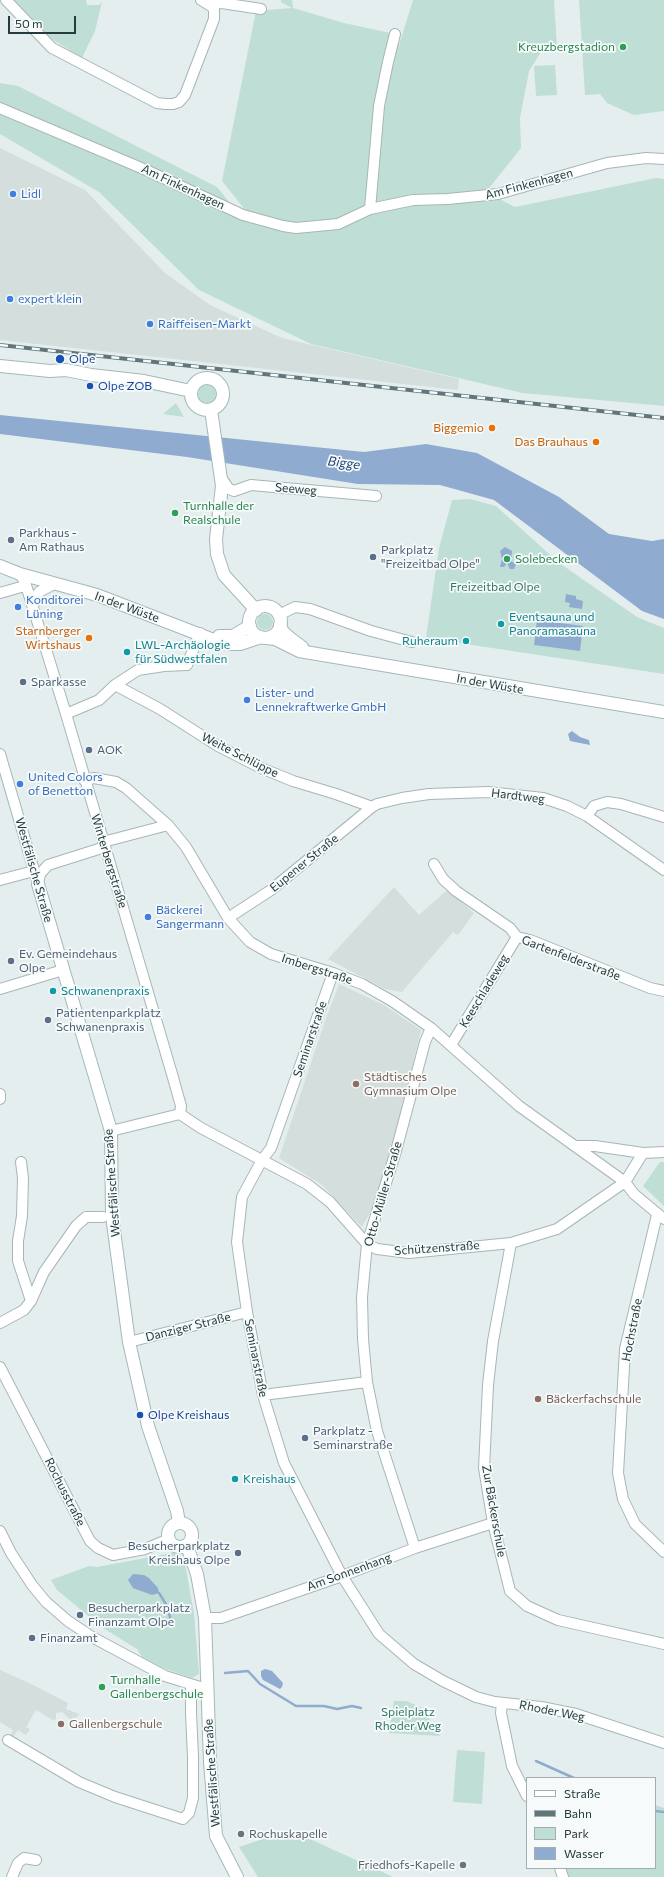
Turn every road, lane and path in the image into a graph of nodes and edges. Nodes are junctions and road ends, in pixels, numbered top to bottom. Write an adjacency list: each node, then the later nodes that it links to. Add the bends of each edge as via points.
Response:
1 (6, 0): 3 (street, via 52,48 157,103 165,104 179,102 185,95 214,19 215,13)
2 (201, 0): 3 (street)
3 (211, 4): 4 (street, via 222,3)
4 (261, 9)
5 (395, 34): 8 (street, via 378,106)
6 (0, 108): 8 (street, Am Finkenhagen, via 244,215 283,226 296,228 338,224)
7 (664, 159): 8 (street, Am Finkenhagen, via 646,158 607,163 498,194 413,200)
8 (370, 209)
9 (0, 366): 10 (street, via 66,370 144,381)
10 (191, 391): 11 (street, via 191,398 196,407); 11 (street, via 195,382 200,379 216,381 223,390 223,396 219,405)
11 (211, 410): 12 (street)
12 (222, 478): 13 (street, Seeweg, via 229,489 234,491 251,485); 20 (street, via 217,554 224,575)
13 (376, 496)
14 (0, 566): 15 (street, In der Wüste)
15 (20, 574): 16 (street, In der Wüste); 19 (street, Winterbergstraße)
16 (54, 584): 19 (street, via 36,595); 23 (street, In der Wüste, via 97,595)
17 (21, 587): 18 (street)
18 (0, 594)
19 (33, 609): 29 (street, Winterbergstraße)
20 (256, 610): 21 (street, via 266,607 276,611); 22 (street, via 251,617)
21 (280, 620): 24 (street, via 277,633); 25 (street, via 295,607 310,609 371,631); 26 (street, In der Wüste, via 283,632 293,642)
22 (250, 626): 23 (street, In der Wüste, via 228,637); 24 (street, via 253,632)
23 (200, 633): 24 (street, In der Wüste, via 230,644); 27 (street, via 187,665 138,670)
24 (264, 638): 26 (street, In der Wüste, via 300,651)
25 (412, 642)
26 (316, 653): 28 (street, In der Wüste)
27 (115, 685): 29 (street, via 99,700); 33 (street, Weite Schlüppe, via 160,709 218,746 261,768 293,781)
28 (664, 712)
29 (66, 714): 32 (street, Winterbergstraße)
30 (0, 754): 31 (street, Westfälische Straße)
31 (2, 765): 38 (street, Westfälische Straße)
32 (84, 780): 36 (street, Imbergstraße, via 94,778 116,782); 37 (street, Winterbergstraße)
33 (374, 806): 34 (street, Hardtweg, via 429,794 488,792 543,798); 45 (street, Eupener Straße, via 271,890)
34 (587, 816): 35 (street, via 594,806 607,802); 41 (street, Hardtweg)
35 (664, 817)
36 (168, 825): 37 (street); 45 (street, Imbergstraße, via 186,847)
37 (104, 845): 40 (street); 55 (street, Winterbergstraße, via 182,1106)
38 (30, 856): 40 (street, via 38,863); 42 (street, Westfälische Straße)
39 (434, 864): 46 (street, Gartenfelderstraße, via 443,879 456,891 510,928)
40 (48, 866): 44 (street, via 40,874)
41 (664, 870)
42 (34, 871): 43 (street); 44 (street, Westfälische Straße)
43 (0, 880)
44 (38, 884): 47 (street, Westfälische Straße)
45 (228, 918): 48 (street, Imbergstraße, via 250,942 271,954)
46 (517, 937): 50 (street, Gartenfelderstraße, via 650,988); 52 (street, Keeschladeweg)
47 (63, 970): 49 (street); 56 (street, Westfälische Straße)
48 (333, 973): 51 (street, Imbergstraße, via 381,994); 60 (street, Seminarstraße, via 271,1148)
49 (0, 989)
50 (664, 991)
51 (431, 1028): 52 (street, Imbergstraße); 66 (street, Otto-Müller-Straße)
52 (451, 1045): 57 (street, Imbergstraße, via 519,1106)
53 (0, 1094): 54 (street)
54 (0, 1099)
55 (180, 1114): 56 (street); 60 (street, Schützenstraße)
56 (111, 1131): 70 (street, Westfälische Straße, via 112,1216)
57 (576, 1146): 59 (street); 62 (street, Imbergstraße)
58 (664, 1152): 59 (street)
59 (643, 1153): 62 (street)
60 (262, 1160): 66 (street, Schützenstraße, via 307,1184 324,1197); 68 (street, Seminarstraße, via 242,1197 237,1242)
61 (21, 1162): 67 (street, via 22,1216 18,1261)
62 (625, 1182): 64 (street, Imbergstraße, via 634,1194); 65 (street, Schützenstraße, via 557,1230)
63 (102, 1217): 67 (street, via 86,1217 76,1226 44,1272)
64 (661, 1217): 80 (street, Hochstraße, via 625,1349 618,1473 623,1499 635,1524)
65 (511, 1243): 66 (street, Schützenstraße, via 409,1253 383,1250); 75 (street, Zur Bäckerschule, via 493,1341 488,1385 484,1468)
66 (367, 1244): 72 (street, Otto-Müller-Straße, via 362,1297)
67 (31, 1301): 69 (street, via 24,1310)
68 (247, 1312): 70 (street, Danziger Straße); 73 (street, Seminarstraße)
69 (0, 1322)
70 (129, 1342): 74 (street, Westfälische Straße, via 148,1426 177,1510)
71 (0, 1367): 77 (street, Rochusstraße, via 90,1541 113,1555 144,1549)
72 (367, 1382): 73 (street); 79 (street, Otto-Müller-Straße, via 377,1431)
73 (263, 1395): 81 (street, Seminarstraße, via 284,1463)
74 (179, 1523): 77 (street, via 169,1530); 78 (street, via 188,1526 192,1533 191,1541)
75 (493, 1523): 79 (street, Am Sonnenhang); 83 (street, Zur Bäckerschule, via 510,1591 527,1606 558,1620)
76 (0, 1531): 84 (street, via 32,1585 46,1602 68,1621 164,1676)
77 (169, 1539): 78 (street, via 177,1547)
78 (186, 1546): 82 (street, Westfälische Straße, via 197,1574)
79 (415, 1548): 81 (street, Am Sonnenhang)
80 (664, 1552)
81 (342, 1576): 82 (street, Am Sonnenhang, via 221,1618); 86 (street, Seminarstraße, via 379,1634 414,1664)
82 (205, 1618): 85 (street, Westfälische Straße)
83 (664, 1644)
84 (194, 1686): 85 (street); 88 (street, via 191,1689 193,1798 190,1813 183,1819 79,1782)
85 (207, 1687): 93 (street, Westfälische Straße, via 216,1836)
86 (462, 1692): 87 (street, Rhoder Weg)
87 (502, 1703): 89 (street, Rhoder Weg, via 576,1714); 90 (street, via 501,1713 512,1766)
88 (8, 1740)
89 (664, 1743)
90 (526, 1794)
91 (36, 1860): 92 (street, via 24,1858 18,1863)
92 (12, 1877)
93 (237, 1877)

